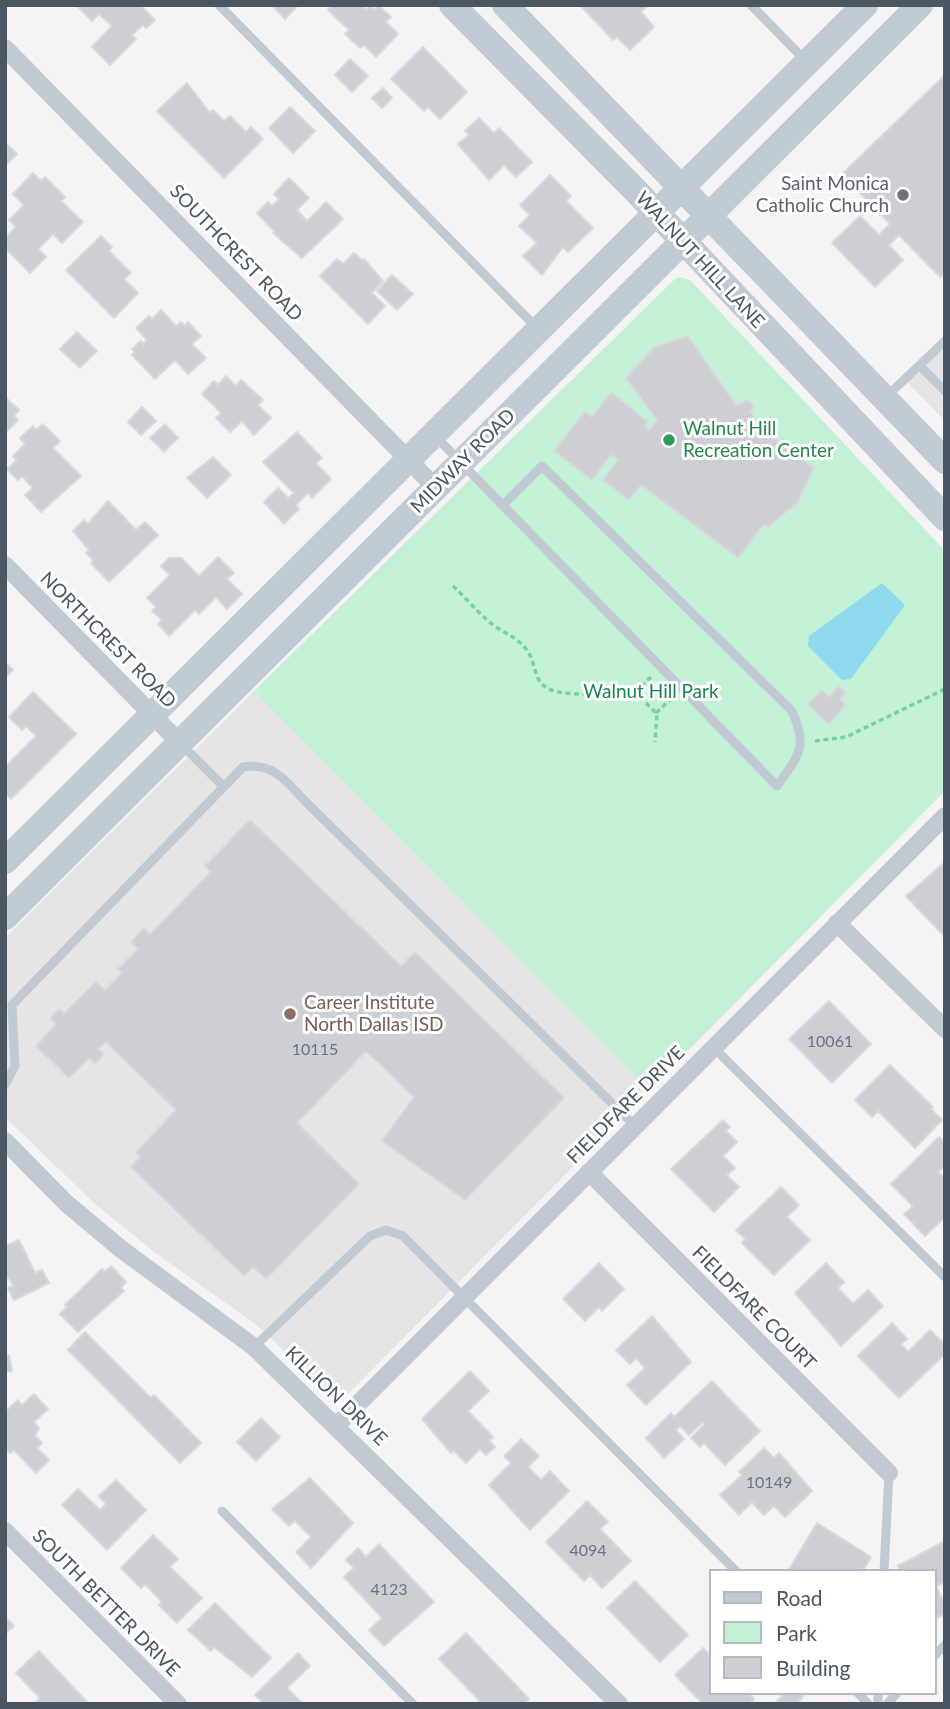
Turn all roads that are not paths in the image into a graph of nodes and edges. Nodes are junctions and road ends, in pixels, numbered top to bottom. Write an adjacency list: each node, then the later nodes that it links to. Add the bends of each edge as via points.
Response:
1 (219, 5): 13 (lane)
2 (452, 5): 10 (main road, WALNUT HILL LANE)
3 (505, 5): 9 (main road, WALNUT HILL LANE)
4 (751, 5): 8 (lane)
5 (865, 5): 8 (main road, MIDWAY ROAD)
6 (920, 5): 11 (main road, MIDWAY ROAD)
7 (5, 48): 19 (street, SOUTHCREST ROAD)
8 (807, 63): 9 (main road, MIDWAY ROAD)
9 (682, 188): 10 (main road, MIDWAY ROAD); 11 (main road, WALNUT HILL LANE)
10 (657, 213): 12 (main road, WALNUT HILL LANE); 13 (main road, MIDWAY ROAD)
11 (709, 217): 12 (main road, MIDWAY ROAD); 17 (main road, WALNUT HILL LANE)
12 (681, 242): 21 (main road, MIDWAY ROAD); 24 (main road, WALNUT HILL LANE)
13 (539, 330): 18 (main road, MIDWAY ROAD)
14 (945, 341): 15 (lane)
15 (920, 366): 16 (lane); 17 (lane)
16 (945, 391)
17 (885, 398): 20 (main road, WALNUT HILL LANE)
18 (434, 435): 19 (main road, MIDWAY ROAD); 21 (lane)
19 (408, 460): 22 (street, SOUTHCREST ROAD); 26 (main road, MIDWAY ROAD)
20 (945, 461)
21 (461, 463): 22 (main road, MIDWAY ROAD); 23 (lane)
22 (436, 488): 27 (main road, MIDWAY ROAD)
23 (503, 505): 23 (lane, via 662,666 777,786 799,752 802,730 792,710 542,466)
24 (945, 518)
25 (5, 565): 26 (street, NORTHCREST ROAD)
26 (152, 715): 27 (street, NORTHCREST ROAD); 28 (main road, MIDWAY ROAD)
27 (181, 744): 29 (lane); 30 (main road, MIDWAY ROAD)
28 (81, 785): 30 (main road); 32 (main road, MIDWAY ROAD)
29 (224, 786): 37 (lane, via 12,1005 15,1066); 38 (lane, via 243,767 269,767)
30 (110, 814): 33 (main road, MIDWAY ROAD)
31 (945, 816): 34 (street, FIELDFARE DRIVE)
32 (5, 861)
33 (5, 917)
34 (837, 923): 35 (street); 36 (street, FIELDFARE DRIVE)
35 (945, 1029)
36 (713, 1047): 38 (street, FIELDFARE DRIVE); 41 (lane)
37 (5, 1086)
38 (635, 1126): 40 (street, FIELDFARE DRIVE)
39 (5, 1141): 43 (street, KILLION DRIVE, via 66,1203 121,1249)
40 (589, 1172): 42 (street, FIELDFARE DRIVE); 45 (street, FIELDFARE COURT)
41 (945, 1277)
42 (465, 1297): 43 (lane, via 414,1243 386,1230 370,1236); 44 (street, FIELDFARE DRIVE); 48 (lane)
43 (254, 1347): 44 (street, KILLION DRIVE)
44 (337, 1425): 52 (street, KILLION DRIVE)
45 (889, 1473): 49 (lane)
46 (222, 1511): 51 (lane)
47 (5, 1531): 50 (street, SOUTH BETTER DRIVE)
48 (734, 1569)
49 (884, 1569)
50 (178, 1704)
51 (413, 1704)
52 (619, 1704)

